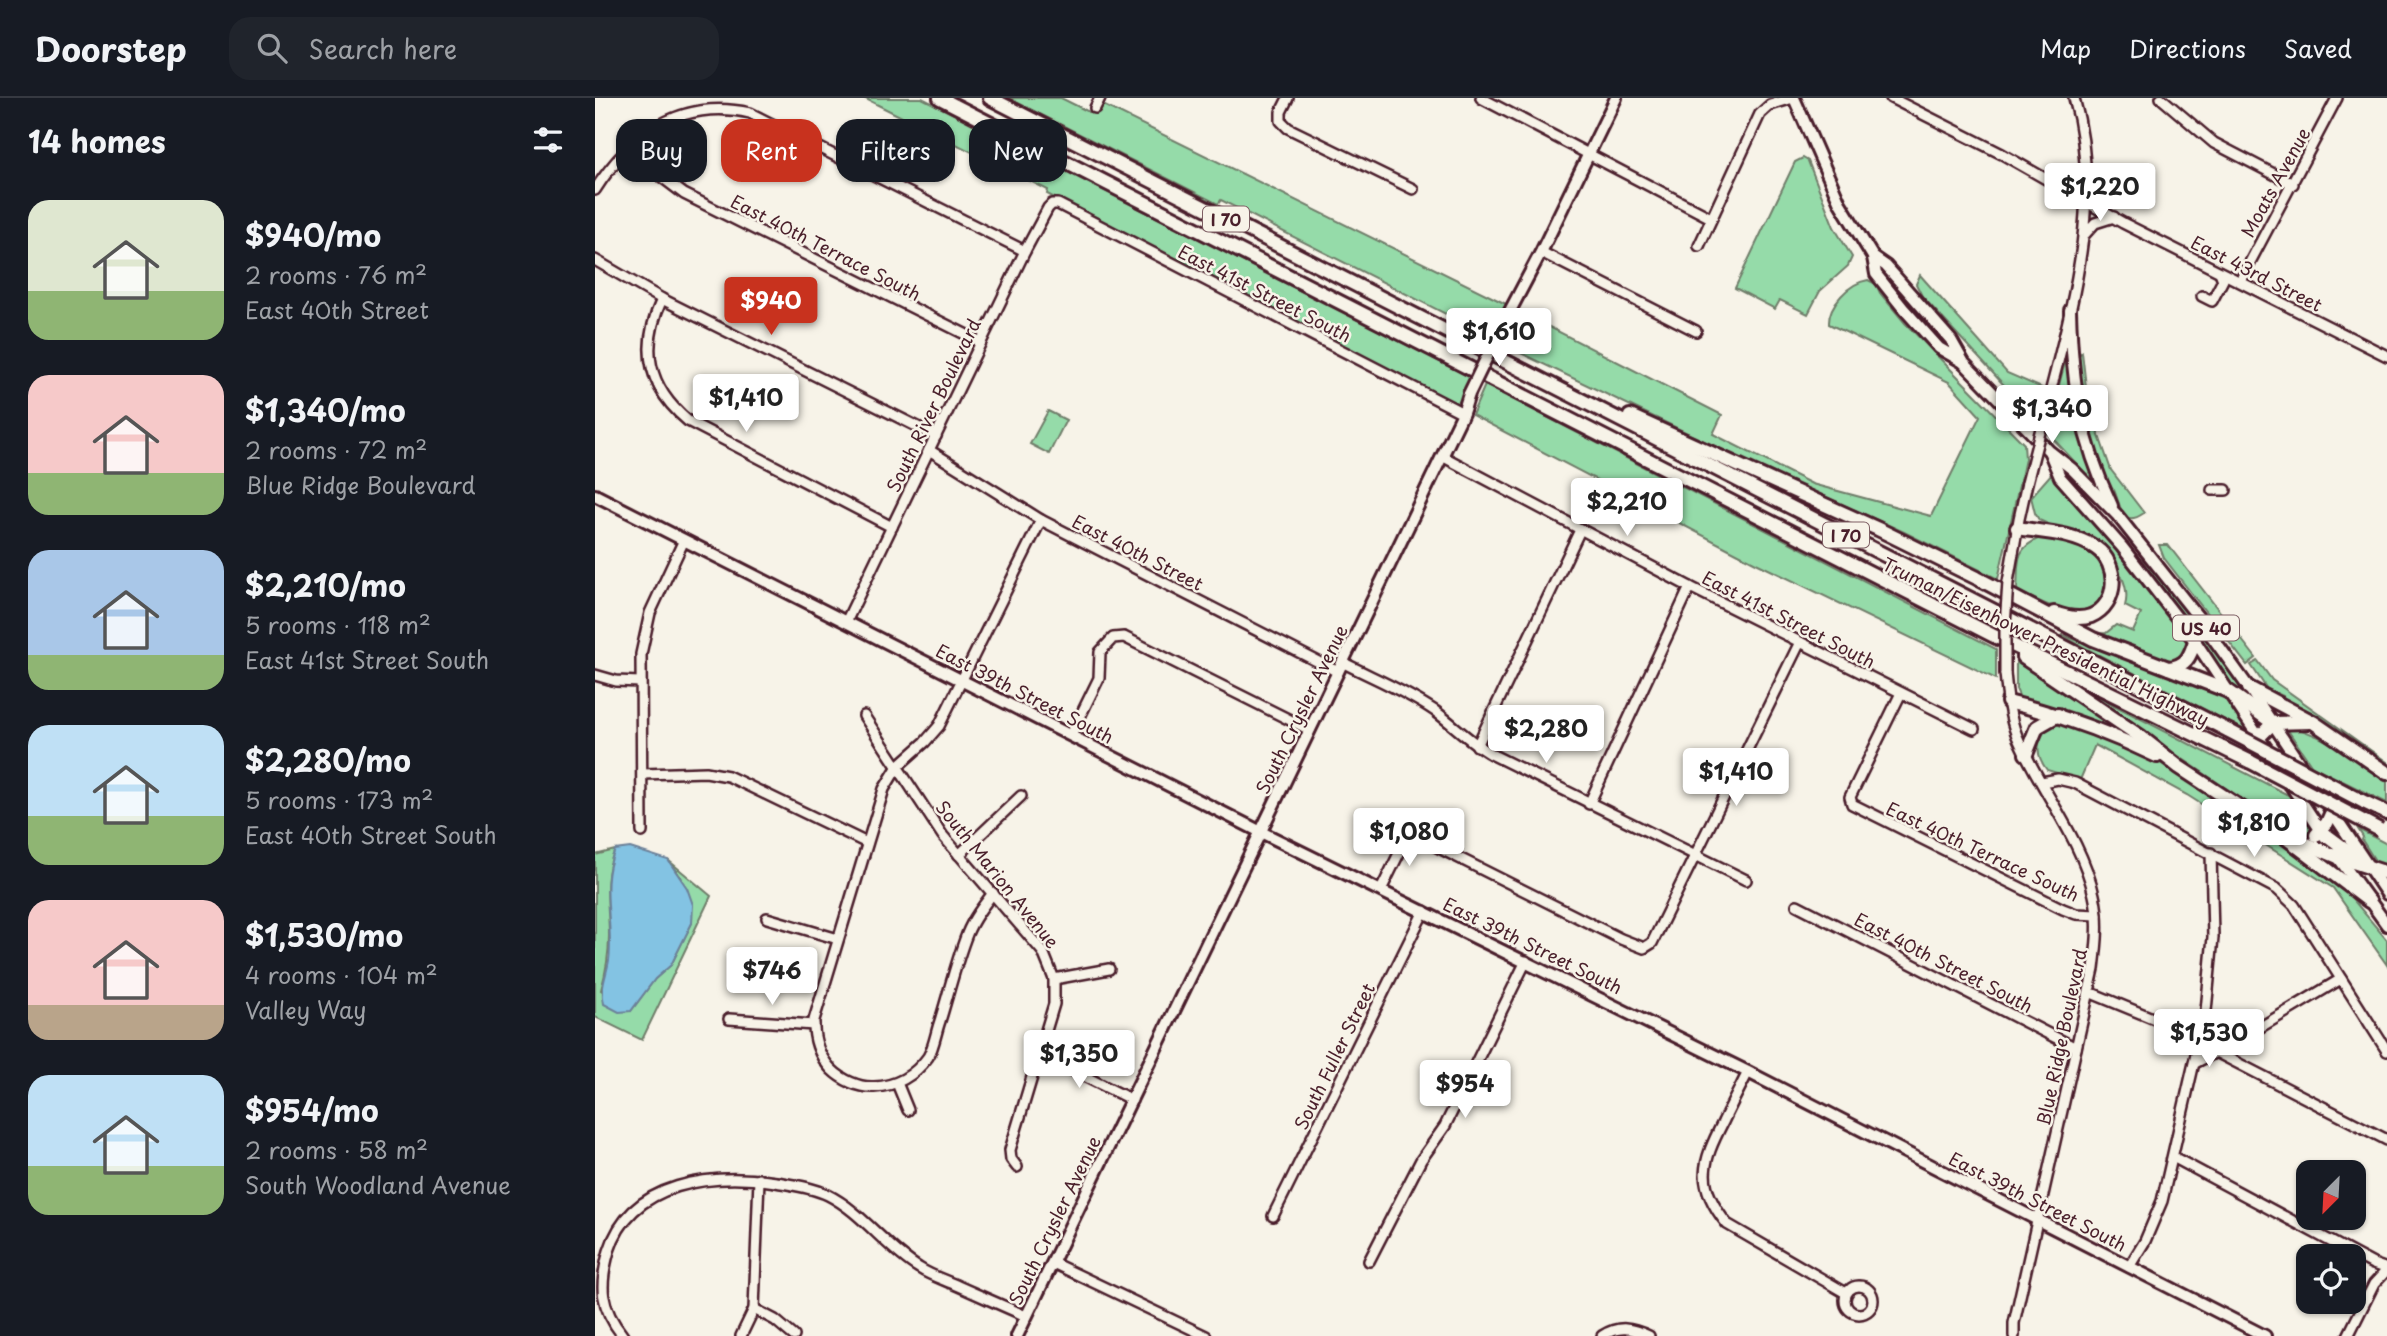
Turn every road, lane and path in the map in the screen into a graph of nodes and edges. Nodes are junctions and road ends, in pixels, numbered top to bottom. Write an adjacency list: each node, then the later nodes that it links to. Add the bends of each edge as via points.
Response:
1 (940, 98): 59 (highway, Truman/Eisenhower Presidential Highway / I 70)
2 (990, 98): 39 (highway, Truman/Eisenhower Presidential Highway / I 70)
3 (1100, 98): 12 (street)
4 (1288, 98): 20 (street, via 1281,111 1288,128)
5 (1481, 98): 14 (street)
6 (1616, 98): 14 (main road, South Crysler Avenue)
7 (1794, 98): 24 (street, via 1770,105 1760,114); 43 (main road, US 40, via 1840,203 1873,257 1876,274 1940,348 1964,363)
8 (1891, 98): 18 (street, East 43rd Street)
9 (2074, 98): 16 (street, Blue Ridge Boulevard)
10 (2161, 98): 19 (street, via 2214,143)
11 (2337, 98): 19 (street, Moats Avenue)
12 (1095, 108)
13 (668, 119): 28 (street, via 684,110 712,106 750,113)
14 (1589, 153): 24 (street); 29 (main road, South Crysler Avenue)
15 (616, 163): 21 (street)
16 (2085, 165): 18 (street, via 2075,182); 22 (street, Blue Ridge Boulevard)
17 (668, 182): 37 (street, East 40th Terrace South)
18 (2054, 183): 22 (street, East 43rd Street)
19 (2293, 184): 32 (street, Moats Avenue)
20 (1413, 189)
21 (595, 190)
22 (2087, 202): 25 (street, East 43rd Street); 26 (street, Blue Ridge Boulevard)
23 (1052, 204): 28 (street, South River Boulevard); 40 (street, East 41st Street South)
24 (1711, 218): 27 (street)
25 (2114, 218): 26 (street, via 2095,223); 31 (street, East 43rd Street)
26 (2083, 235): 35 (street, Blue Ridge Boulevard)
27 (1699, 246)
28 (1025, 251): 37 (street, South River Boulevard)
29 (1541, 252): 36 (street); 40 (main road, South Crysler Avenue, bridge)
30 (595, 260): 34 (street)
31 (2220, 272): 32 (street, East 43rd Street); 33 (street, via 2223,279 2212,301)
32 (2240, 281): 38 (street, East 43rd Street)
33 (2202, 296)
34 (663, 299): 41 (street); 50 (street, via 652,325 649,357 657,384 675,410 688,421)
35 (2070, 310): 48 (main road, via 2075,393 2083,432); 51 (street, Blue Ridge Boulevard, bridge)
36 (1696, 331)
37 (981, 342): 41 (street, South River Boulevard)
38 (2387, 356)
39 (1524, 370): 57 (highway, via 1878,528); 89 (highway, Truman/Eisenhower Presidential Highway / I 70, bridge)
40 (1463, 413): 44 (main road, South Crysler Avenue)
41 (936, 436): 42 (street, South River Boulevard)
42 (929, 450): 49 (street, East 40th Street); 50 (street, South River Boulevard)
43 (2049, 451): 48 (main road, US 40); 55 (main road, US 40, via 2060,477)
44 (1442, 456): 52 (street, East 41st Street South); 62 (main road, South Crysler Avenue)
45 (2215, 486): 46 (street)
46 (2226, 490)
47 (595, 495): 54 (main road, East 39th Street South)
48 (2117, 515): 53 (main road, US 40)
49 (1041, 520): 62 (street, East 40th Street); 65 (street)
50 (892, 527): 58 (street, South River Boulevard)
51 (2017, 528): 57 (highway, via 2068,536 2094,547 2111,565 2113,575 2110,598 2090,617 2065,617); 70 (street, Blue Ridge Boulevard, bridge, via 2005,626)
52 (1580, 530): 56 (street, East 41st Street South); 79 (street)
53 (2133, 537): 55 (street); 67 (main road, US 40)
54 (684, 540): 58 (main road, East 39th Street South); 66 (street, via 650,613)
55 (2122, 547): 60 (main road, US 40)
56 (1690, 587): 61 (street, East 41st Street South); 87 (street)
57 (2026, 603): 63 (highway, via 2093,639)
58 (846, 622): 65 (main road, East 39th Street South)
59 (1992, 635): 82 (highway); 93 (highway, Truman/Eisenhower Presidential Highway / I 70, bridge)
60 (2195, 641): 63 (highway, via 2186,662); 68 (main road, US 40)
61 (1800, 642): 69 (street, East 41st Street South); 99 (street)
62 (1340, 667): 76 (main road, South Crysler Avenue); 79 (street, via 1416,699)
63 (2167, 669): 68 (highway)
64 (595, 675): 66 (street)
65 (962, 681): 77 (main road, East 39th Street South); 81 (street, via 939,726)
66 (640, 682): 84 (street)
67 (2249, 688): 73 (highway); 74 (main road, US 40)
68 (2228, 691): 74 (highway); 78 (main road, US 40)
69 (1901, 692): 75 (street, East 41st Street South); 110 (street, East 40th Terrace South, via 1850,797 1852,804 2063,909)
70 (2008, 702): 71 (highway); 80 (street, Blue Ridge Boulevard)
71 (2058, 715): 80 (highway, via 2037,727); 82 (highway)
72 (864, 716): 81 (street, South Marion Avenue)
73 (2313, 722): 74 (highway); 83 (highway)
74 (2273, 723): 78 (highway); 88 (main road, US 40)
75 (1974, 729)
76 (1310, 730): 77 (street, via 1124,637 1114,638 1100,652 1100,678); 92 (main road, South Crysler Avenue)
77 (1071, 736): 92 (main road, East 39th Street South)
78 (2259, 737): 90 (main road, US 40)
79 (1476, 746): 87 (street)
80 (2026, 754): 85 (street, Blue Ridge Boulevard)
81 (898, 766): 96 (street, via 884,789); 98 (street, South Marion Avenue)
82 (2179, 767): 94 (highway)
83 (2387, 773)
84 (643, 774): 91 (street); 96 (street, via 729,776)
85 (2042, 782): 97 (street, via 2075,783); 110 (street, Blue Ridge Boulevard, via 2088,871)
86 (1021, 796): 98 (street)
87 (1590, 804): 99 (street)
88 (2332, 811): 90 (highway); 101 (main road, US 40)
89 (2387, 813)
90 (2321, 831): 95 (highway); 100 (main road, US 40); 101 (highway)
91 (642, 832)
92 (1261, 832): 104 (main road, East 39th Street South); 129 (main road, South Crysler Avenue)
93 (2383, 832)
94 (2281, 834): 95 (highway); 107 (highway)
95 (2300, 841): 100 (highway)
96 (867, 843): 113 (street)
97 (2211, 853): 117 (street, via 2283,894); 121 (street, via 2212,967)
98 (959, 855): 105 (street, South Marion Avenue)
99 (1696, 856): 103 (street); 104 (street, via 1657,937 1644,948 1409,833)
100 (2337, 857): 101 (highway); 107 (main road, US 40)
101 (2370, 867): 102 (highway); 106 (main road, US 40)
102 (2387, 873)
103 (1746, 880)
104 (1381, 890): 109 (main road, East 39th Street South)
105 (993, 894): 116 (street, South Marion Avenue, via 1043,952); 128 (street, via 967,933 930,1054 916,1072)
106 (2387, 894)
107 (2369, 901): 112 (main road, US 40)
108 (1797, 905): 122 (street, East 40th Street South)
109 (1424, 911): 114 (main road, East 39th Street South); 135 (street, South Fuller Street)
110 (2097, 915): 118 (street, Blue Ridge Boulevard)
111 (767, 918): 113 (street)
112 (2387, 925)
113 (838, 939): 120 (street)
114 (1526, 961): 127 (main road, East 39th Street South); 137 (street, via 1445,1126 1421,1160)
115 (1109, 969): 116 (street)
116 (1054, 979): 125 (street, via 1054,1004)
117 (2341, 979): 123 (street); 124 (street)
118 (2089, 992): 121 (street); 122 (street, Blue Ridge Boulevard)
119 (729, 1019): 120 (street)
120 (814, 1025): 128 (street, via 820,1054 839,1076 869,1087)
121 (2200, 1038): 124 (street); 126 (street)
122 (2076, 1048): 136 (street, Blue Ridge Boulevard)
123 (2387, 1051)
124 (2216, 1052): 126 (street); 131 (street)
125 (1038, 1054): 129 (street); 133 (street, via 1010,1150)
126 (2195, 1063): 132 (street)
127 (1748, 1072): 136 (main road, East 39th Street South); 141 (street, via 1708,1152 1705,1174 1715,1209 1727,1224)
128 (897, 1083): 130 (street)
129 (1132, 1100): 138 (main road, South Crysler Avenue)
130 (908, 1110)
131 (2387, 1140)
132 (2173, 1157): 139 (street, via 2158,1213); 140 (street)
133 (1017, 1167)
134 (758, 1180): 142 (street); 143 (street, via 827,1195 919,1268); 144 (street, via 675,1186 639,1207 622,1226 608,1256 603,1289 605,1310)
135 (1273, 1216)
136 (2037, 1221): 139 (main road, East 39th Street South); 151 (street, Blue Ridge Boulevard)
137 (1369, 1261)
138 (1053, 1263): 143 (main road, South Crysler Avenue); 148 (street)
139 (2129, 1267): 152 (main road, East 39th Street South)
140 (2387, 1269): 153 (street, via 2374,1284)
141 (1846, 1293)
142 (754, 1309): 145 (street); 146 (street)
143 (1026, 1316): 147 (main road, South Crysler Avenue)
144 (623, 1336)
145 (741, 1336)
146 (794, 1336)
147 (1017, 1336)
148 (1206, 1336)
149 (1602, 1336): 150 (street, via 1620,1328)
150 (1649, 1336)
151 (2014, 1336)
152 (2265, 1336)
153 (2348, 1336)

